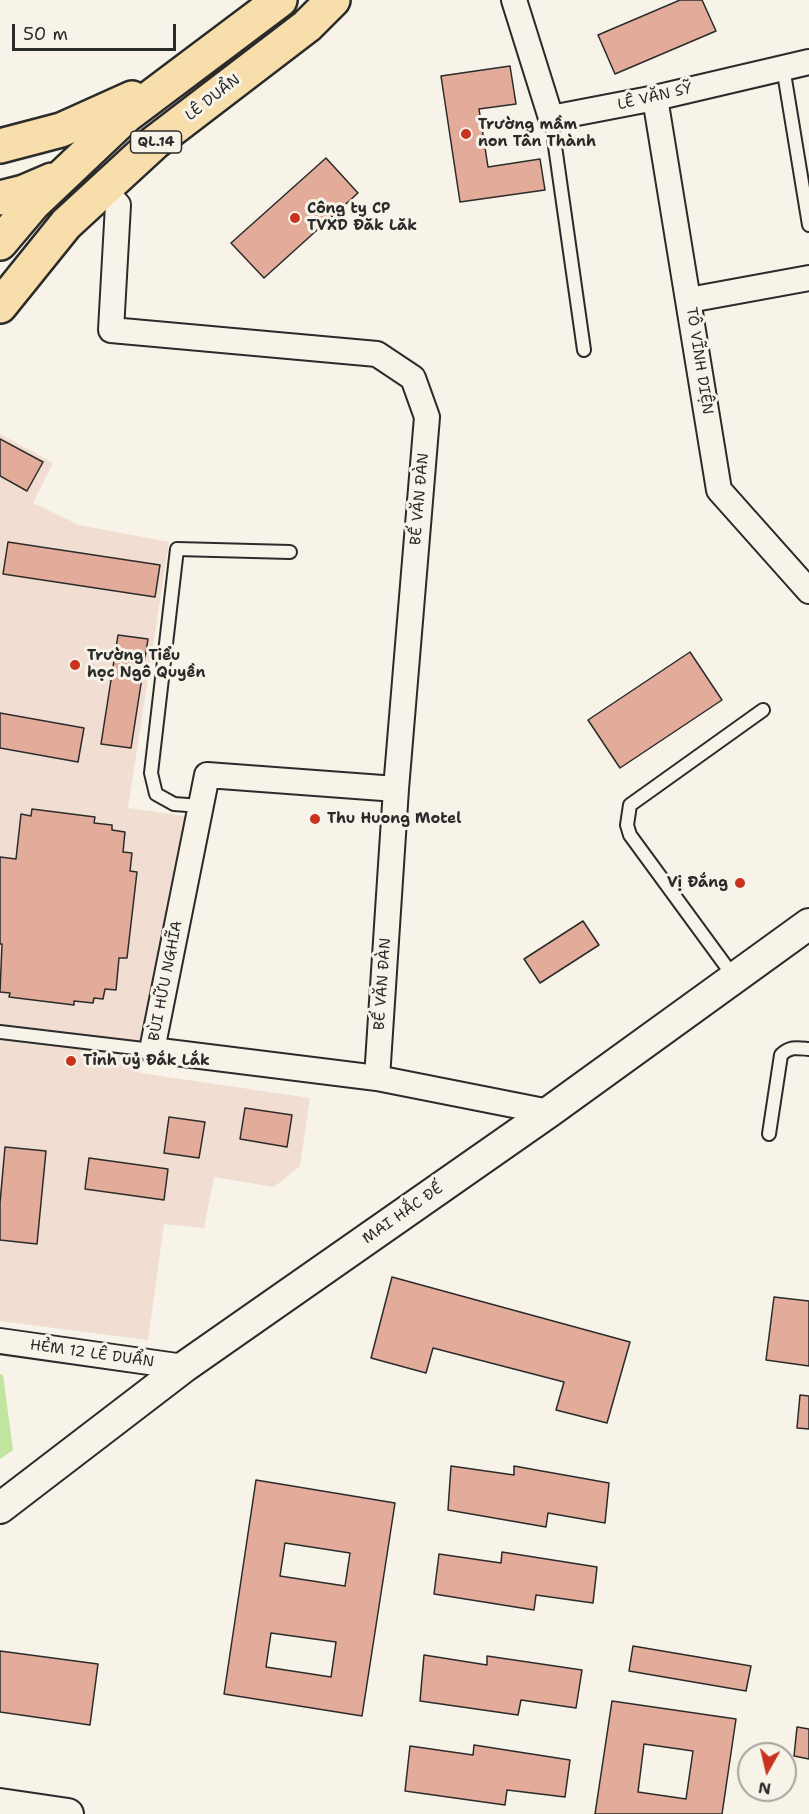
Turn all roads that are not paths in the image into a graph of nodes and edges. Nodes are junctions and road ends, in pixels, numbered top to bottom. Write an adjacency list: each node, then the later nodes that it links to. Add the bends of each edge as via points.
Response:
1 (280, 0): 6 (main road, QL.14)
2 (333, 0): 9 (main road, LÊ DUẨN / QL.14, via 307,26)
3 (514, 0): 8 (street)
4 (809, 62): 5 (street, LÊ VĂN SỸ)
5 (783, 67): 7 (street, LÊ VĂN SỸ); 14 (lane)
6 (178, 77): 10 (main road, via 61,130); 11 (main road, QL.14, via 127,115)
7 (655, 98): 8 (street, LÊ VĂN SỸ); 17 (street, TÔ VĨNH DIỆN)
8 (551, 118): 19 (lane)
9 (154, 144): 11 (main road); 12 (main road, LÊ DUẨN / QL.14)
10 (0, 146)
11 (63, 175): 13 (main road); 15 (main road, QL.14)
12 (104, 190): 18 (main road, LÊ DUẨN / QL.14, via 66,224); 23 (street, BẾ VĂN ĐÀN, via 118,205 111,330 377,354 413,378 427,417)
13 (0, 198)
14 (809, 225)
15 (0, 243)
16 (809, 278): 17 (street)
17 (689, 300): 21 (street, TÔ VĨNH DIỆN, via 719,490)
18 (0, 306)
19 (584, 350)
20 (290, 552): 24 (lane, via 177,549 151,772 156,794 174,804)
21 (809, 591)
22 (763, 710): 26 (lane, via 630,806 627,817 630,835)
23 (396, 789): 24 (street, BÙI HỮU NGHĨA, via 207,775); 30 (street, BẾ VĂN ĐÀN)
24 (201, 806): 29 (street, BÙI HỮU NGHĨA)
25 (809, 924): 26 (street, MAI HẮC ĐẾ)
26 (735, 978): 31 (street, MAI HẮC ĐẾ)
27 (0, 1032): 29 (lane)
28 (809, 1049): 32 (lane, via 793,1047 782,1055)
29 (152, 1050): 30 (street, BÙI HỮU NGHĨA)
30 (376, 1078): 31 (street, BÙI HỮU NGHĨA)
31 (549, 1112): 34 (street, MAI HẮC ĐẾ)
32 (769, 1134)
33 (0, 1341): 34 (street, HẺM 12 LÊ DUẨN)
34 (184, 1367): 35 (street, MAI HẮC ĐẾ)
35 (0, 1508)
36 (0, 1804): 37 (street)
37 (68, 1814)

